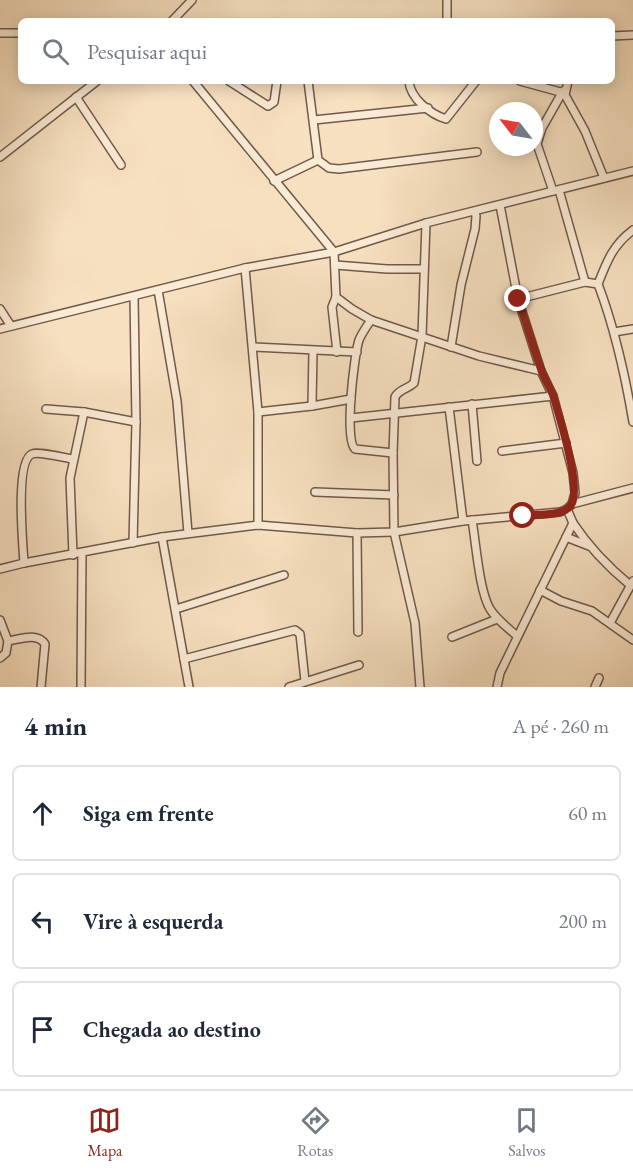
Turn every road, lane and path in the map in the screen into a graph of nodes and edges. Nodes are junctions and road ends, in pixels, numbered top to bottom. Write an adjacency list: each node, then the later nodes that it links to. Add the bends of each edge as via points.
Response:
1 (192, 0): 3 (street)
2 (447, 0): 4 (street)
3 (175, 18)
4 (447, 18)
5 (0, 33): 6 (street)
6 (18, 33)
7 (633, 35): 8 (street)
8 (615, 36)
9 (93, 84): 19 (street)
10 (196, 84): 28 (street)
11 (234, 84): 12 (street, via 268,106 274,102)
12 (277, 84)
13 (308, 84): 21 (street)
14 (409, 84): 20 (street, via 414,97)
15 (474, 84): 20 (street, via 446,119)
16 (531, 84): 18 (street)
17 (567, 84): 18 (street)
18 (564, 93): 27 (street); 29 (street, via 542,128 537,144)
19 (76, 97): 23 (street); 25 (street)
20 (428, 108): 21 (street)
21 (314, 120): 24 (street)
22 (477, 152): 24 (street, via 339,169 329,168)
23 (0, 157)
24 (318, 160): 28 (street)
25 (121, 165)
26 (633, 171): 27 (street)
27 (604, 178): 29 (street)
28 (274, 181): 34 (street)
29 (556, 191): 30 (street); 38 (street)
30 (500, 205): 31 (street); 43 (street)
31 (474, 212): 32 (street); 52 (street, via 475,229)
32 (426, 223): 34 (street); 37 (street)
33 (633, 230): 39 (street, via 613,248)
34 (334, 252): 35 (street); 36 (street)
35 (335, 264): 37 (street); 42 (street)
36 (245, 268): 40 (street); 51 (street)
37 (423, 269): 50 (street)
38 (585, 282): 39 (street); 43 (street)
39 (598, 284): 49 (street)
40 (158, 290): 41 (street); 84 (street, via 177,401)
41 (134, 296): 46 (street); 67 (street)
42 (336, 297): 45 (street); 54 (street, via 332,307)
43 (518, 299): 56 (street)
44 (0, 309): 46 (street)
45 (371, 320): 50 (street); 55 (street, via 360,337)
46 (11, 326): 47 (street)
47 (0, 329)
48 (633, 329): 49 (street)
49 (614, 332): 68 (street)
50 (422, 336): 52 (street); 65 (street, via 414,382 396,394)
51 (254, 346): 53 (street); 64 (street)
52 (451, 347): 56 (street)
53 (313, 351): 54 (street); 60 (street)
54 (337, 352): 55 (street)
55 (357, 352): 58 (street)
56 (542, 371): 57 (street)
57 (554, 396): 59 (street); 69 (street)
58 (351, 399): 60 (street); 66 (street)
59 (472, 404): 61 (street); 73 (street)
60 (312, 406): 64 (street)
61 (449, 407): 65 (street); 79 (street)
62 (46, 410): 63 (street)
63 (84, 412): 67 (street); 72 (street)
64 (258, 412): 81 (street)
65 (395, 413): 66 (street); 71 (street)
66 (351, 418): 71 (street, via 352,447)
67 (135, 422): 87 (street)
68 (633, 422)
69 (566, 442): 70 (street); 77 (street, via 575,493)
70 (502, 451)
71 (393, 453): 76 (street)
72 (73, 459): 90 (street); 91 (street, via 33,453 28,457 21,516)
73 (477, 461)
74 (633, 488): 77 (street)
75 (315, 492): 76 (street)
76 (394, 495): 82 (street)
77 (569, 506): 78 (street, via 560,512); 80 (street)
78 (472, 520): 79 (street); 97 (street, via 485,595)
79 (462, 521): 82 (street)
80 (573, 523): 86 (street); 88 (street)
81 (258, 525): 83 (street); 84 (street)
82 (394, 531): 83 (street); 114 (street, via 411,603)
83 (357, 532): 100 (street)
84 (188, 533): 85 (street)
85 (162, 537): 87 (street); 96 (street)
86 (566, 537): 88 (street); 95 (street)
87 (133, 543): 89 (street)
88 (589, 546): 94 (street, via 607,566)
89 (82, 553): 90 (street); 111 (street)
90 (73, 555): 91 (street)
91 (24, 563): 92 (street)
92 (0, 569)
93 (284, 574): 96 (street)
94 (631, 583): 99 (street)
95 (540, 590): 99 (street, via 592,611); 101 (street)
96 (176, 609): 106 (street)
97 (497, 619): 101 (street); 102 (street)
98 (0, 620): 104 (street)
99 (610, 623): 103 (street)
100 (358, 632)
101 (517, 636): 115 (street)
102 (452, 638)
103 (633, 640)
104 (8, 641): 105 (street, via 6,653); 110 (street, via 42,639)
105 (0, 658)
106 (184, 659): 109 (street, via 294,630 300,634); 112 (street)
107 (359, 665): 109 (street)
108 (599, 678): 116 (street)
109 (305, 681): 113 (street)
110 (42, 687)
111 (81, 687)
112 (189, 687)
113 (289, 687)
114 (420, 687)
115 (497, 687)
116 (595, 687)

